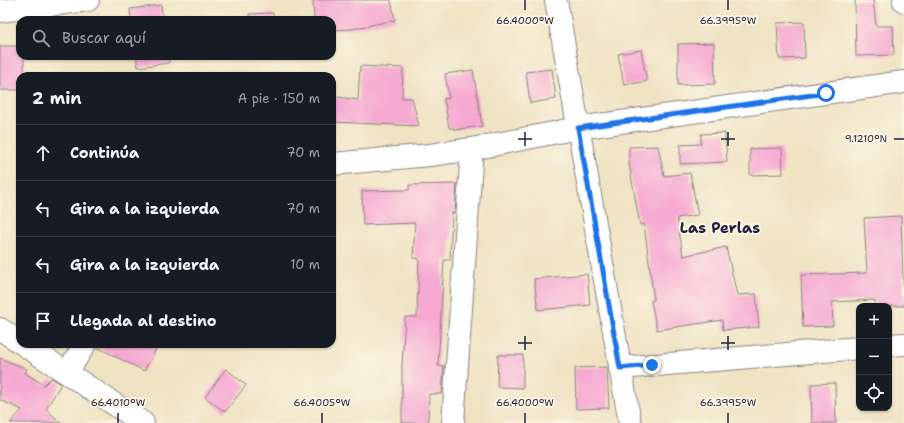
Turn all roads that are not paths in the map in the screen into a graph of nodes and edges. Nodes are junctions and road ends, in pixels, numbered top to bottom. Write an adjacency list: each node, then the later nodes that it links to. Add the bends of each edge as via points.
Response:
1 (88, 0): 3 (street)
2 (556, 0): 5 (street)
3 (0, 11)
4 (904, 82): 5 (street)
5 (578, 128): 6 (street); 15 (street)
6 (472, 149): 7 (street); 18 (street)
7 (336, 164)
8 (0, 329): 9 (street)
9 (16, 339)
10 (904, 344): 11 (street)
11 (892, 345)
12 (29, 348): 16 (street)
13 (83, 348): 16 (street)
14 (856, 348): 15 (street)
15 (620, 368): 19 (street)
16 (67, 373): 17 (street)
17 (143, 423)
18 (453, 423)
19 (630, 423)

